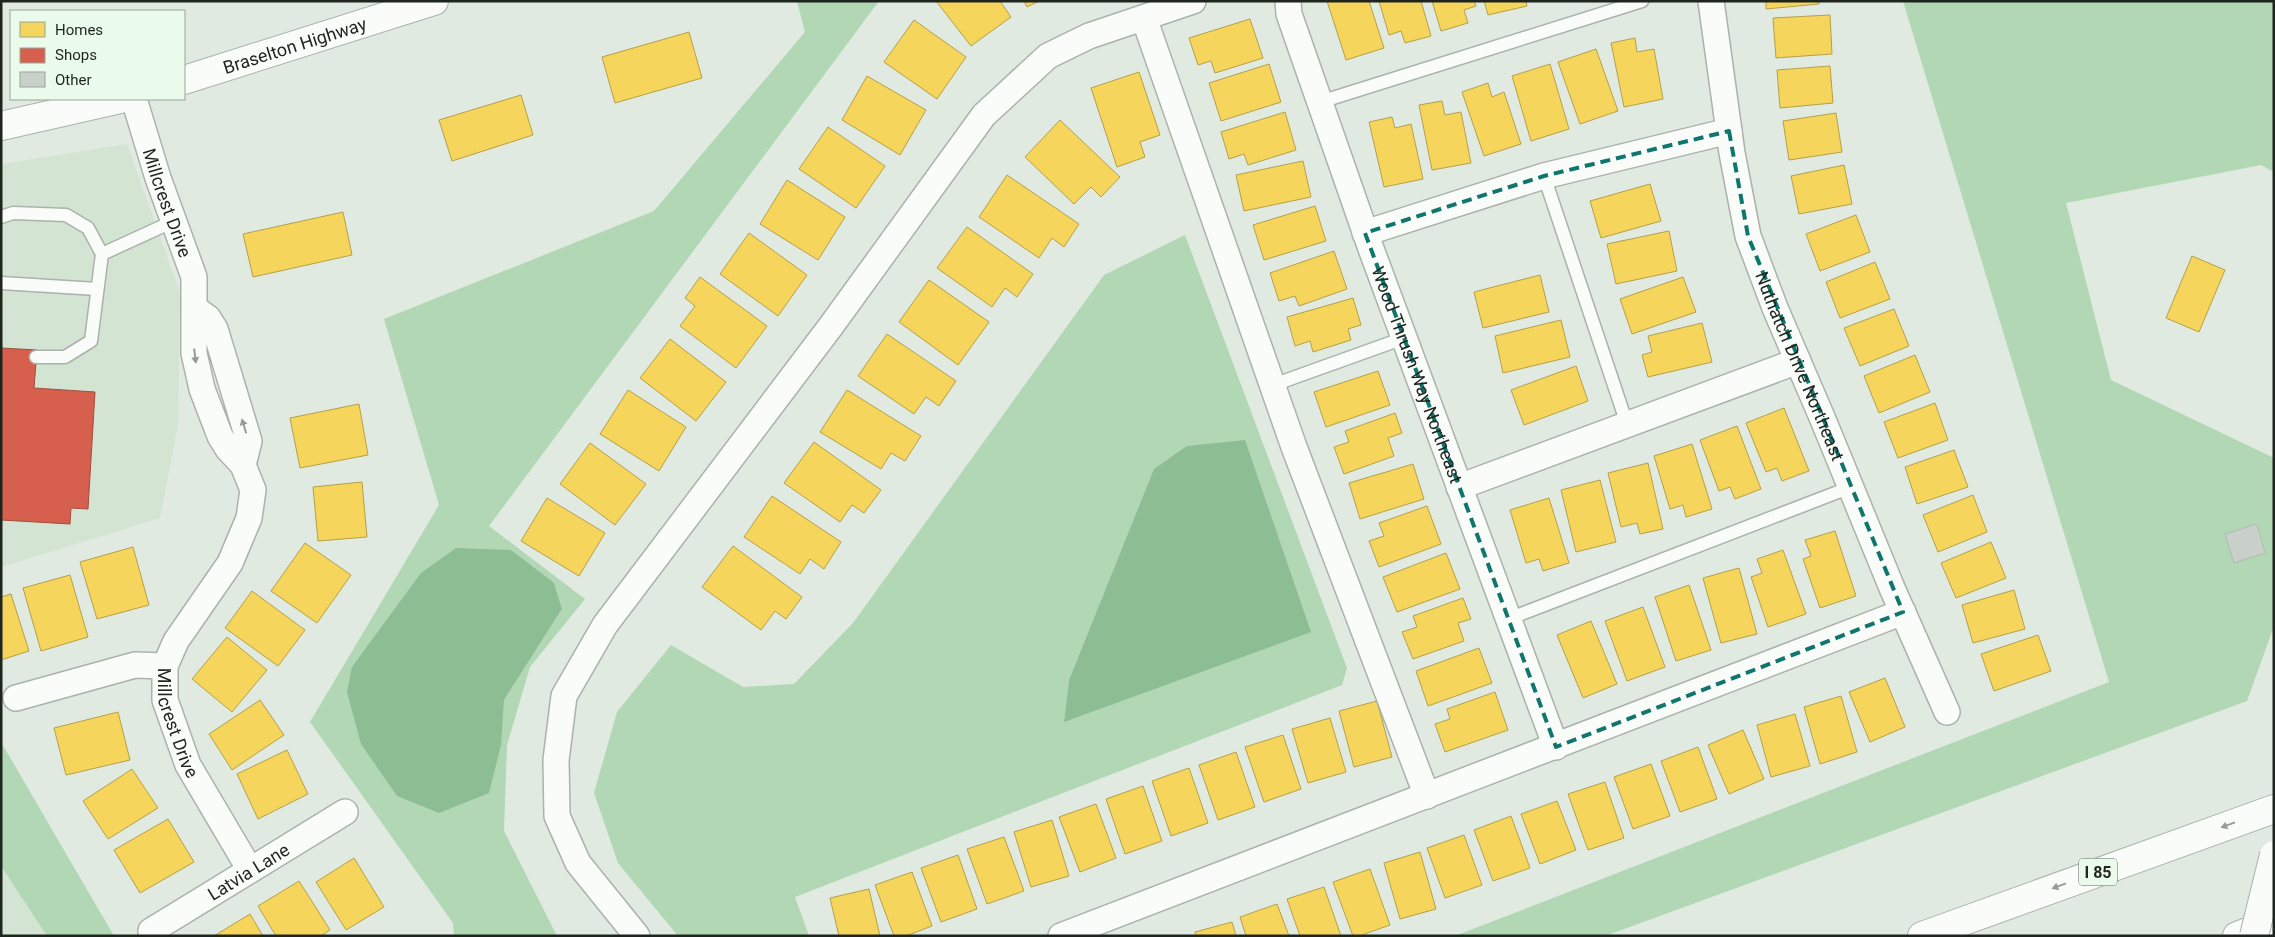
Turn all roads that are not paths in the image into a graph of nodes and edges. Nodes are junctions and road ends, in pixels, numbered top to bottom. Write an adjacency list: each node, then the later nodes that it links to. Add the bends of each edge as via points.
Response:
1 (434, 1): 7 (main road, Braselton Highway)
2 (1193, 1): 6 (street)
3 (1288, 1): 10 (street, Wood Thrush Way Northeast, via 1289,14)
4 (1642, 1): 10 (lane)
5 (1711, 1): 12 (street, Nuthatch Drive Northeast)
6 (1144, 18): 23 (street); 40 (street, via 1089,36 1048,56 984,115 831,326 605,625 564,696 556,760 557,816 578,863)
7 (185, 80)
8 (116, 100): 11 (main road)
9 (134, 100): 15 (street, Millcrest Drive)
10 (1320, 102): 16 (street, Wood Thrush Way Northeast)
11 (1, 126)
12 (1729, 131): 13 (street); 22 (street, Nuthatch Drive Northeast, via 1748,236 1774,308)
13 (1544, 176): 16 (street); 24 (lane)
14 (1, 217): 17 (lane, via 12,212 66,215 88,228)
15 (174, 222): 17 (lane); 29 (street, Millcrest Drive, via 194,277 194,353 202,388 220,436 243,465 253,490 249,518 230,563 176,641)
16 (1365, 233): 20 (street, Wood Thrush Way Northeast)
17 (102, 254): 19 (lane)
18 (1, 283): 19 (lane)
19 (97, 289): 21 (lane, via 91,341 65,357)
20 (1404, 338): 23 (lane); 25 (street, Wood Thrush Way Northeast)
21 (36, 357)
22 (1798, 361): 24 (street); 26 (street, Nuthatch Drive Northeast)
23 (1272, 385): 33 (street)
24 (1627, 424): 25 (street)
25 (1459, 487): 28 (street, Wood Thrush Way Northeast)
26 (1851, 487): 27 (street, Nuthatch Drive Northeast); 28 (lane)
27 (1903, 612): 31 (street, Nuthatch Drive Northeast); 32 (street)
28 (1508, 619): 32 (street, Wood Thrush Way Northeast)
29 (165, 666): 30 (street, via 135,665); 37 (street, Millcrest Drive, via 165,700 188,765)
30 (16, 698)
31 (1947, 712)
32 (1556, 747): 33 (street)
33 (1427, 796): 41 (street)
34 (2274, 809): 42 (main road, I 85, one-way to 42)
35 (345, 812): 37 (street, Latvia Lane)
36 (2274, 855): 44 (main road, bridge)
37 (250, 870): 39 (street, Latvia Lane)
38 (2274, 922): 43 (main road)
39 (151, 931)
40 (637, 936)
41 (1062, 936)
42 (1922, 936)
43 (2237, 936)
44 (2254, 936)

